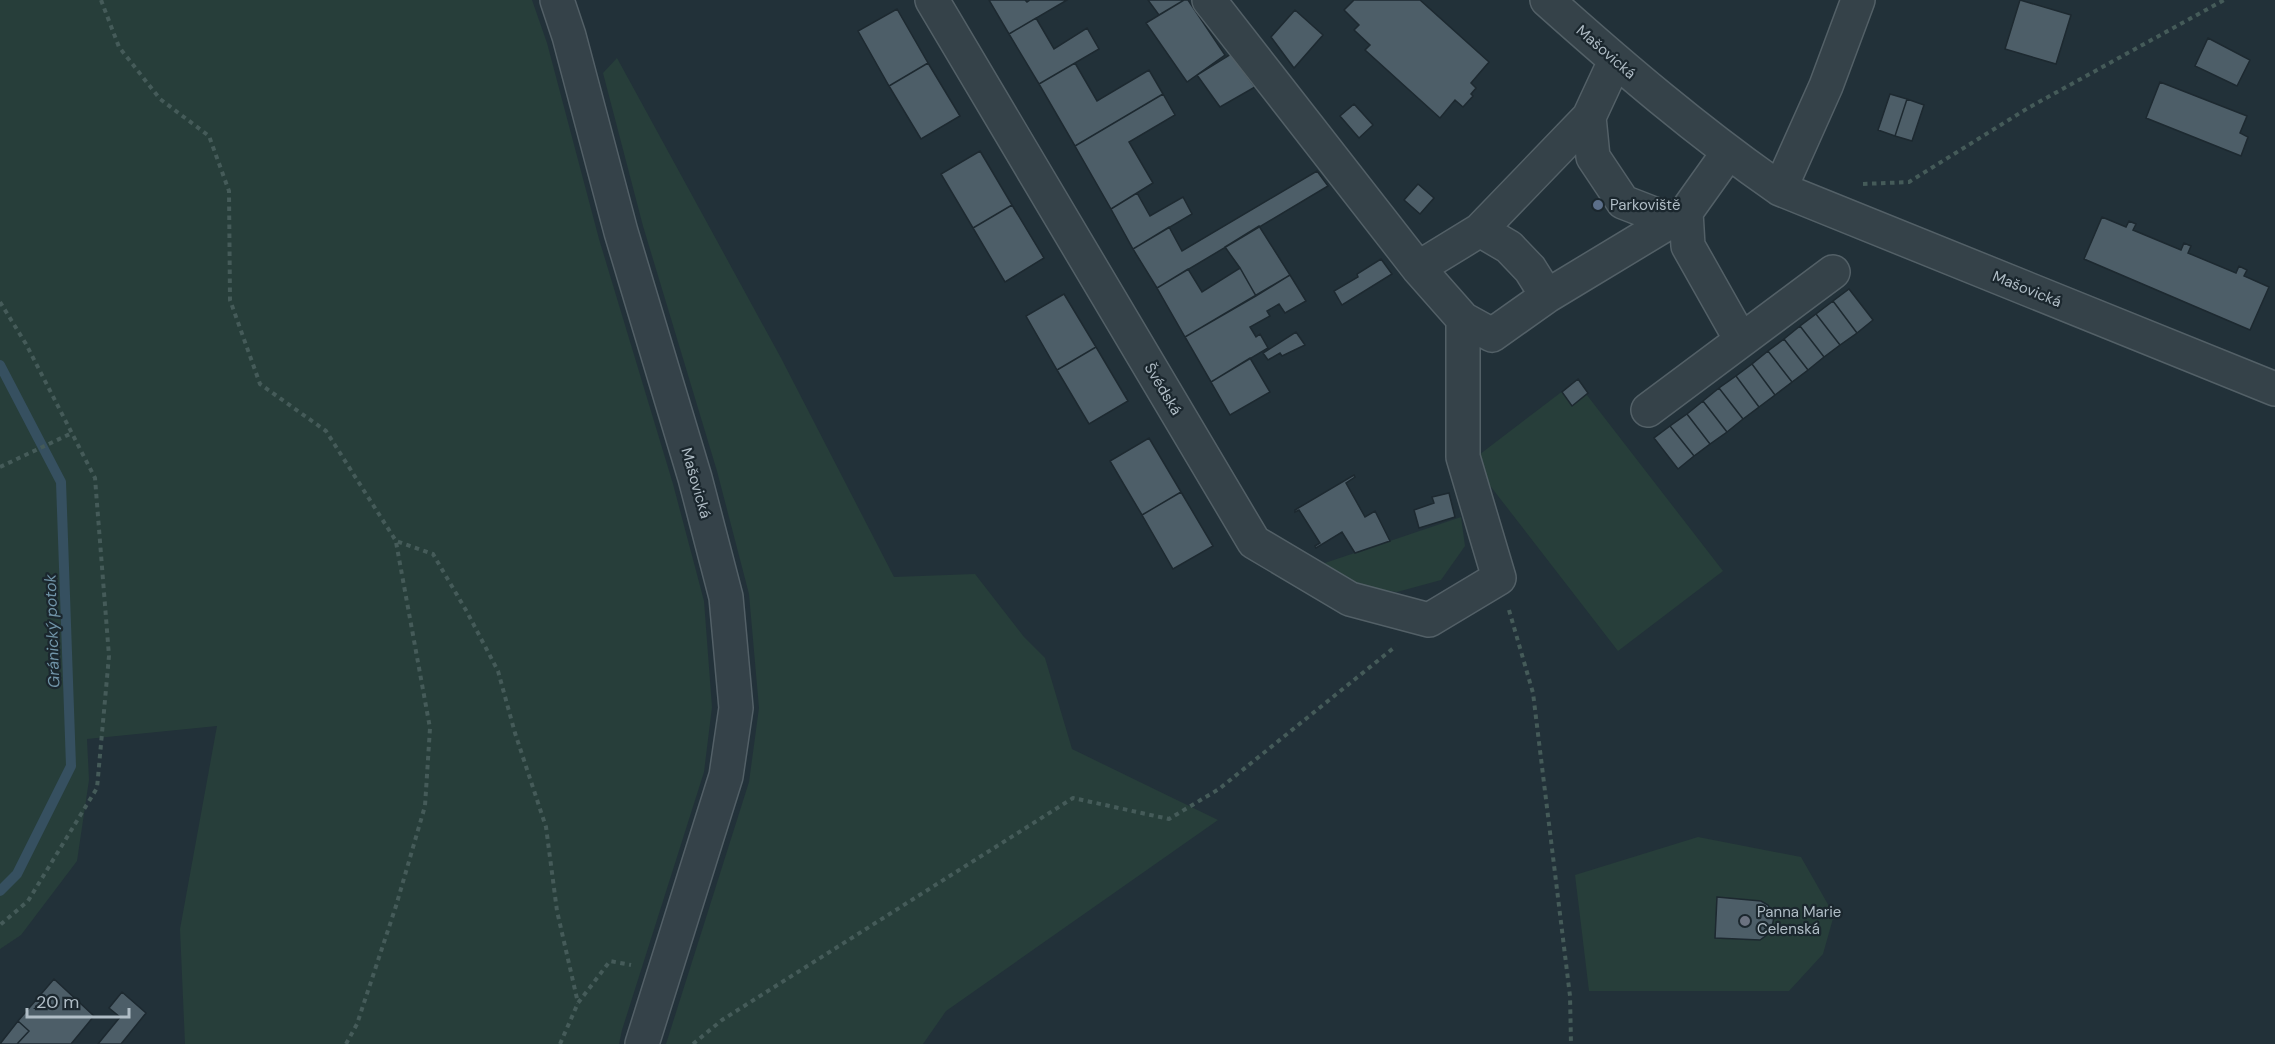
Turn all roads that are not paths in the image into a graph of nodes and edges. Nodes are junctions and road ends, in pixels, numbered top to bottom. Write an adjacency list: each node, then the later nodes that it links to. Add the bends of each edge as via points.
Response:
1 (557, 0): 19 (street, Mašovická, via 726,597 736,708 726,776)
2 (932, 0): 15 (street, Švédská, via 1254,542 1350,599 1429,620 1499,578 1463,457)
3 (1209, 0): 12 (street)
4 (1547, 0): 6 (street, Mašovická)
5 (1857, 0): 9 (street, via 1826,86)
6 (1615, 61): 7 (street); 8 (street, Mašovická)
7 (1589, 117): 10 (street, via 1593,157 1623,202); 11 (street)
8 (1728, 153): 9 (street, Mašovická); 10 (street)
9 (1780, 189): 17 (street, Mašovická)
10 (1679, 216): 14 (street); 16 (street, via 1689,246)
11 (1480, 230): 12 (street); 14 (street, via 1509,247 1530,269)
12 (1418, 268): 15 (street)
13 (1833, 272): 16 (street)
14 (1547, 296): 15 (street, via 1492,335)
15 (1462, 319)
16 (1742, 340): 18 (street)
17 (2275, 389)
18 (1648, 410)
19 (642, 1044)

